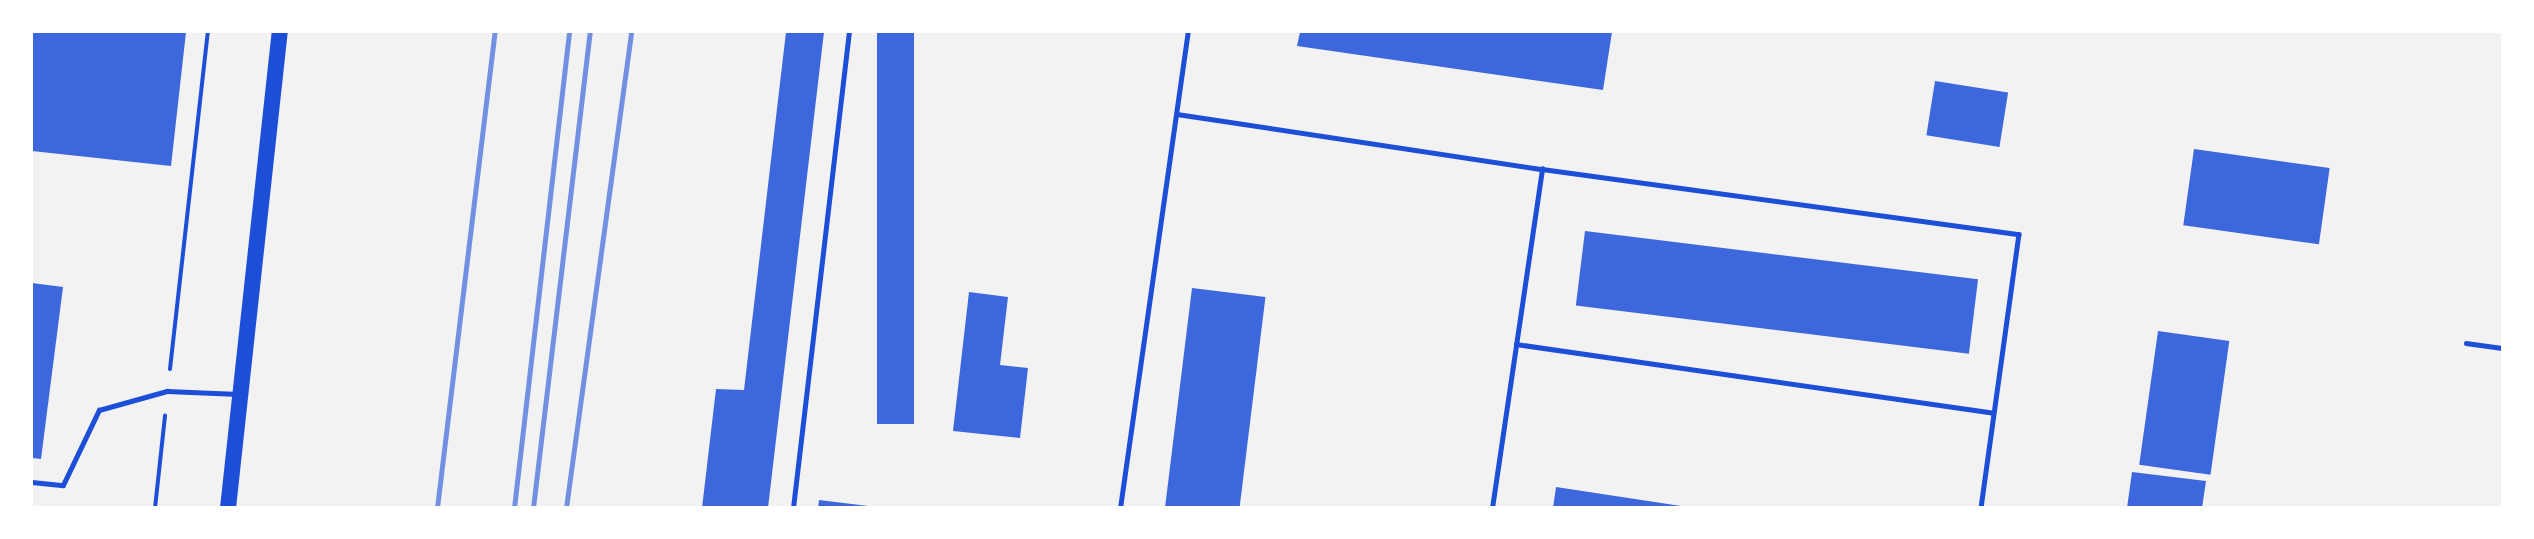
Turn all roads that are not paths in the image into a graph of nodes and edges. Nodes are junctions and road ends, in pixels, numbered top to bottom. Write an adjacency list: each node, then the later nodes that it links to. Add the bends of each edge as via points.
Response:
1 (280, 32): 9 (highway)
2 (849, 32): 13 (lane)
3 (1188, 32): 4 (lane)
4 (1177, 114): 5 (lane); 14 (lane)
5 (1542, 169): 7 (lane); 10 (lane, via 2019,234)
6 (2466, 343): 8 (lane)
7 (1516, 344): 10 (lane); 15 (lane)
8 (2502, 348)
9 (241, 394): 11 (lane, via 168,391 99,410 63,485); 12 (highway)
10 (1994, 413): 16 (lane)
11 (32, 482)
12 (228, 507)
13 (793, 507)
14 (1120, 507)
15 (1492, 507)
16 (1981, 507)

